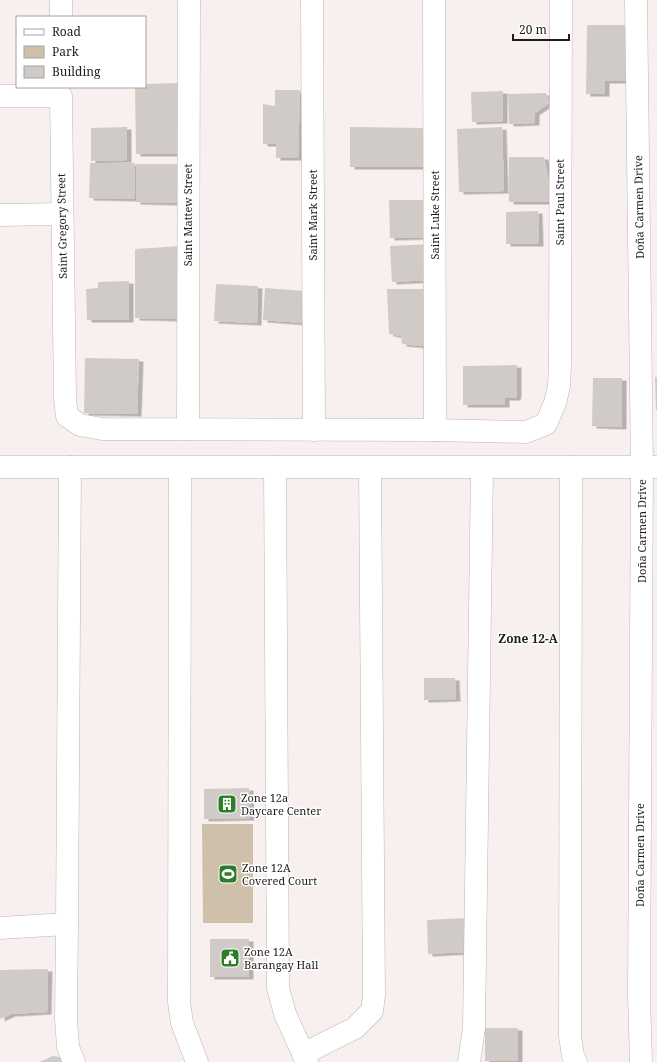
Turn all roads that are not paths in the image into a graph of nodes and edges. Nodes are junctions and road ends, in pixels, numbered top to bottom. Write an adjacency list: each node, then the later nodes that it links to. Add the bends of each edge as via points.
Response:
1 (61, 0): 7 (street)
2 (189, 0): 13 (street, Saint Mattew Street)
3 (312, 0): 14 (street, Saint Mark Street)
4 (434, 0): 15 (street, Saint Luke Street)
5 (561, 0): 15 (street, Saint Paul Street, via 560,364 555,403 546,424 526,432)
6 (636, 0): 19 (street, Doña Carmen Drive)
7 (61, 16)
8 (61, 91): 9 (street, Saint Gregory Street); 10 (street, Saint Gregory Street)
9 (0, 96)
10 (62, 214): 11 (street); 12 (street, Saint Gregory Street, via 64,376)
11 (0, 215)
12 (67, 416): 13 (street, Saint Paul Street, via 80,425 102,429)
13 (188, 429): 14 (street, Saint Paul Street)
14 (314, 430): 15 (street, Saint Paul Street)
15 (435, 430)
16 (0, 467): 17 (street)
17 (70, 467): 20 (street); 24 (street)
18 (570, 467): 19 (street); 23 (street); 30 (street, via 570,1036)
19 (650, 467): 31 (street, Doña Carmen Drive, via 639,996)
20 (180, 468): 21 (street); 28 (street, via 179,1002 182,1023)
21 (275, 468): 22 (street); 26 (street, via 278,988 285,1014)
22 (370, 468): 23 (street); 26 (street, via 374,995 372,1011 355,1028)
23 (482, 468): 29 (street, via 474,1028)
24 (67, 924): 25 (street); 27 (street, via 66,1019 68,1047)
25 (0, 928)
26 (305, 1058)
27 (74, 1062)
28 (197, 1062)
29 (469, 1062)
30 (576, 1062)
31 (641, 1062)

